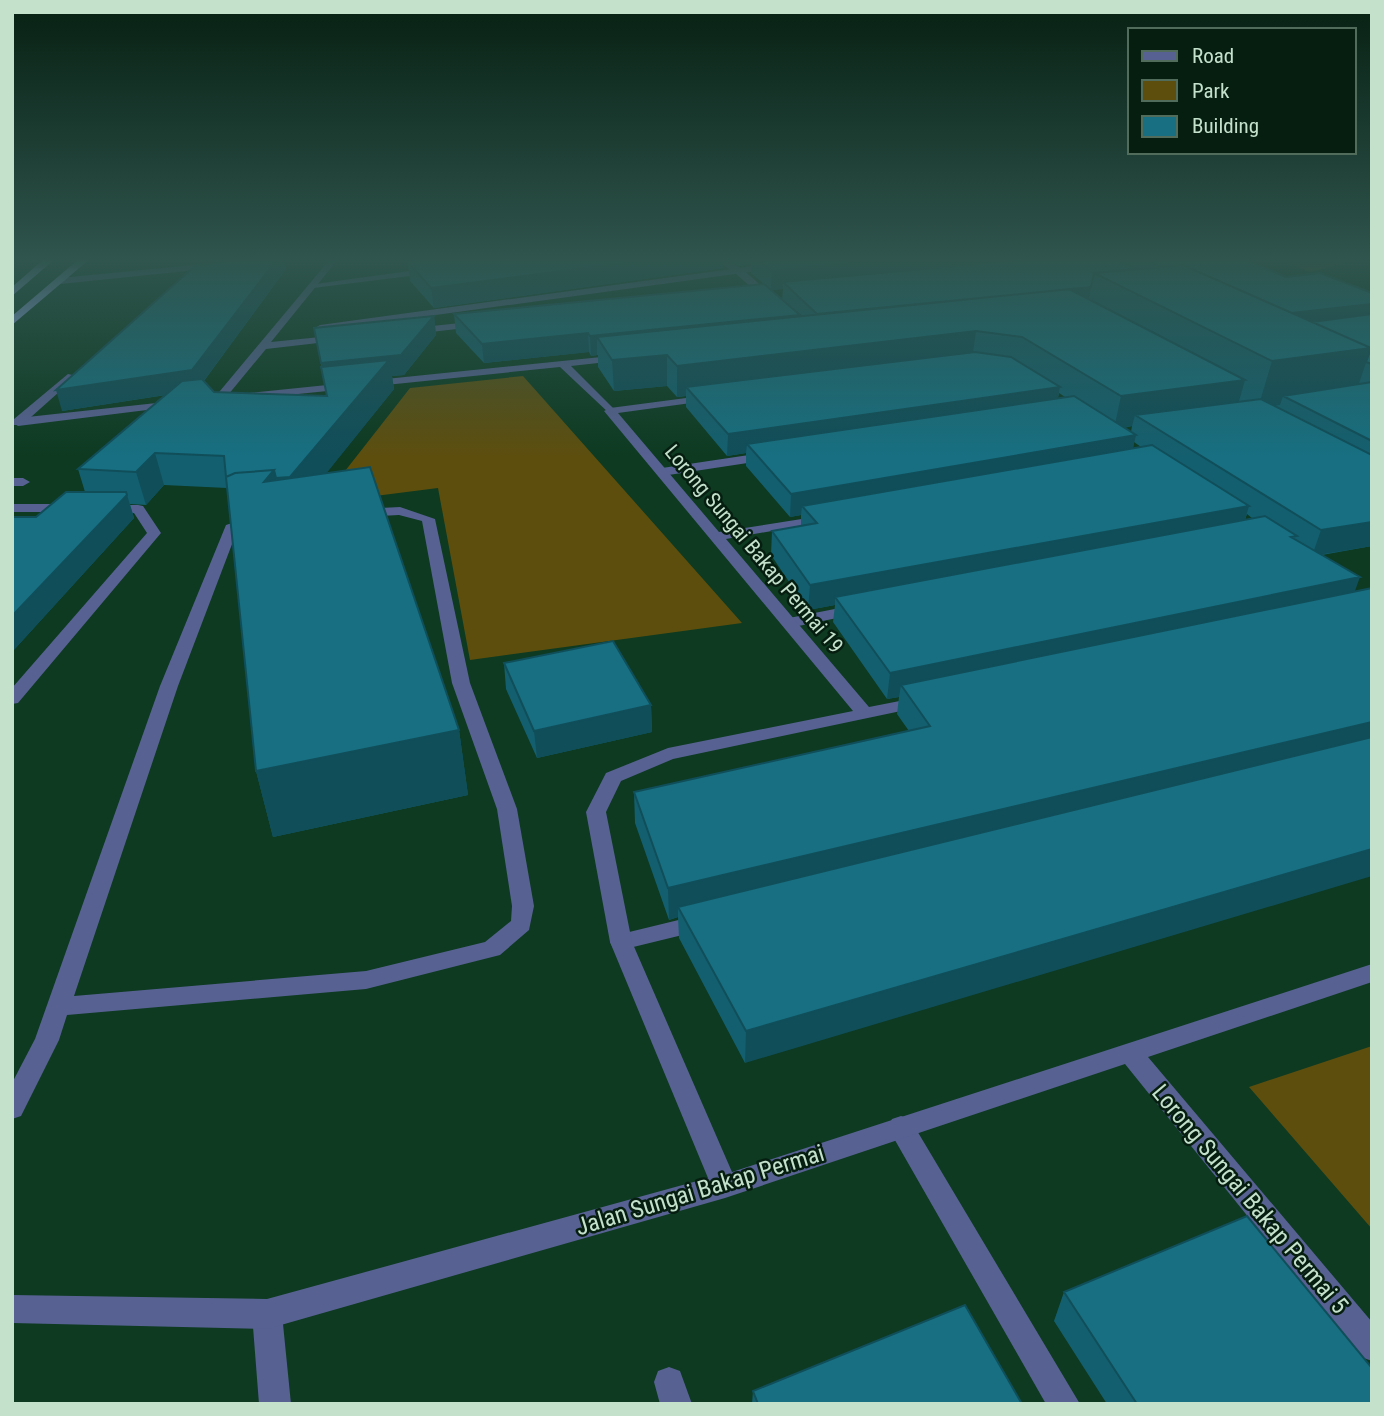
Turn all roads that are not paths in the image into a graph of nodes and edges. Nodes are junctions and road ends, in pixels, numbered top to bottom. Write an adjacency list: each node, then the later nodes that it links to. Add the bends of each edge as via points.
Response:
1 (281, 324): 5 (street)
2 (352, 324): 5 (street)
3 (483, 324): 4 (street)
4 (399, 332)
5 (272, 335): 7 (street)
6 (358, 337): 7 (street)
7 (263, 346): 12 (street)
8 (632, 357): 9 (street)
9 (563, 364): 12 (street); 15 (street, Lorong Sungai Bakap Permai 19)
10 (80, 370): 14 (street, via 18,422)
11 (717, 397): 15 (street)
12 (219, 399): 13 (street)
13 (206, 401)
14 (192, 402)
15 (610, 411): 17 (street, Lorong Sungai Bakap Permai 19)
16 (785, 454): 17 (street)
17 (662, 472): 22 (street, Lorong Sungai Bakap Permai 19)
18 (12, 508): 25 (street, via 138,509 154,533)
19 (341, 514): 31 (street, via 400,511 428,519 461,683 507,809 523,906 521,924 492,949 366,980)
20 (838, 516): 22 (street)
21 (272, 519): 31 (street, via 244,521 231,528 169,686)
22 (716, 537): 24 (street, Lorong Sungai Bakap Permai 19)
23 (869, 608): 24 (street)
24 (789, 623): 27 (street, Lorong Sungai Bakap Permai 19)
25 (12, 699)
26 (932, 700): 27 (street)
27 (865, 714): 29 (street, via 668,754 613,777 596,812)
28 (715, 919): 29 (street)
29 (621, 942): 35 (street)
30 (1372, 973): 32 (street, Jalan Sungai Bakap Permai)
31 (58, 1007): 33 (street, via 47,1040)
32 (1129, 1052): 34 (street, Jalan Sungai Bakap Permai); 38 (street, Lorong Sungai Bakap Permai 5)
33 (12, 1108)
34 (901, 1127): 35 (street, Jalan Sungai Bakap Permai); 40 (street)
35 (725, 1186): 37 (street, Jalan Sungai Bakap Permai)
36 (12, 1309): 37 (street, Jalan Sungai Bakap Permai)
37 (267, 1314): 39 (street)
38 (1372, 1346)
39 (275, 1404)
40 (1064, 1404)

